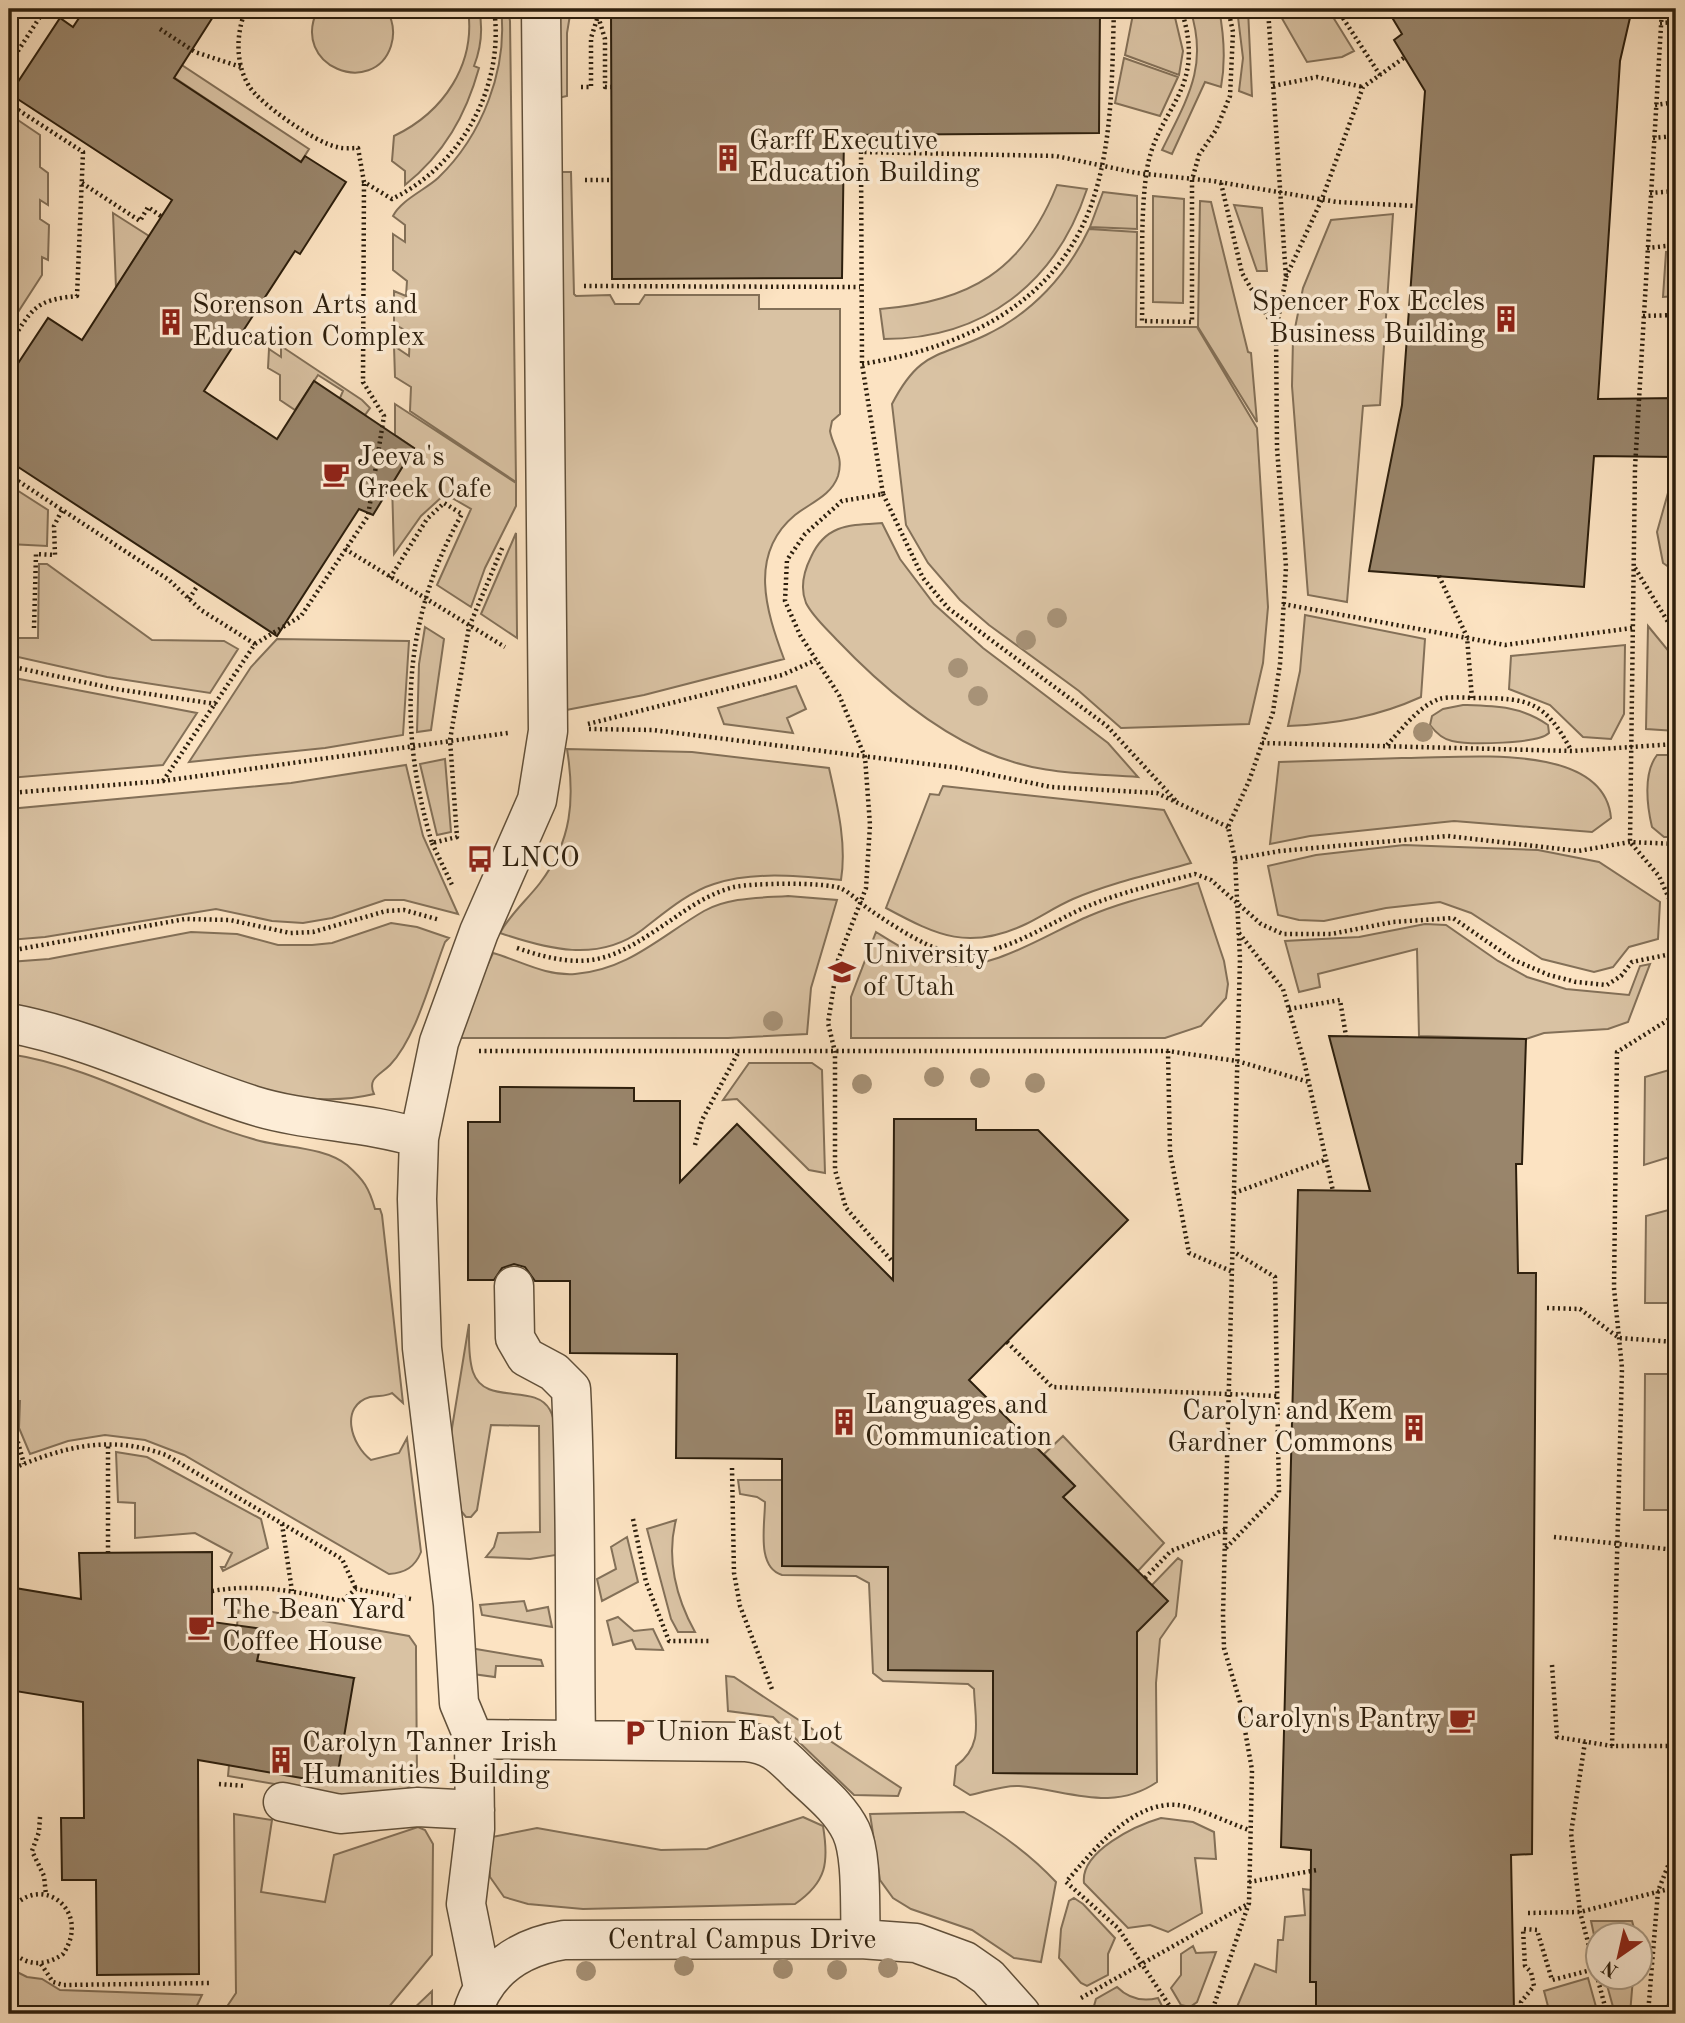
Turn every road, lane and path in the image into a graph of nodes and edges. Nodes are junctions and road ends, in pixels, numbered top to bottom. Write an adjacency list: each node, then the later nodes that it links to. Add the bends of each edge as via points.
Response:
1 (45, 9): 17 (path)
2 (246, 9): 18 (path, via 237,32)
3 (494, 9): 33 (path, via 493,65 485,96 452,154 421,182 392,199)
4 (541, 9): 112 (street, via 548,731 537,800 479,932 439,1042)
5 (599, 9): 12 (path)
6 (1114, 9): 29 (path, via 1108,116)
7 (1181, 9): 30 (path, via 1189,34 1189,68)
8 (1228, 9): 32 (path, via 1233,32 1230,96 1199,155)
9 (1268, 9): 20 (path)
10 (1337, 9): 19 (path)
11 (1662, 9): 14 (path)
12 (598, 16): 21 (path, via 591,38 591,87); 22 (path, via 608,39 605,87)
13 (1676, 22): 14 (path)
14 (1660, 23): 26 (path)
15 (160, 29): 18 (path, via 195,52)
16 (1405, 57): 19 (path)
17 (9, 65)
18 (242, 68): 33 (path, via 249,88 270,108 336,147 358,148)
19 (1380, 75): 23 (path)
20 (1273, 86): 23 (path, via 1317,77); 38 (path)
21 (576, 87)
22 (611, 87)
23 (1363, 88): 40 (path)
24 (1676, 102): 26 (path)
25 (9, 104): 34 (path, via 83,152)
26 (1655, 105): 28 (path)
27 (1676, 136): 28 (path)
28 (1653, 138): 39 (path)
29 (1100, 166): 30 (path); 47 (path, via 1056,156 861,152); 52 (path, via 1093,198 1070,246 1053,272 1018,307 964,335 897,358)
30 (1146, 174): 32 (path); 32 (path, via 1142,321 1192,322)
31 (612, 180): 36 (path, via 578,180)
32 (1192, 180): 35 (path)
33 (364, 182): 57 (path, via 363,382 384,416 368,516)
34 (82, 183): 42 (path, via 140,220 148,208); 51 (path, via 77,296 49,299 32,310)
35 (1221, 183): 38 (path); 50 (path, via 1242,273)
36 (579, 186)
37 (1676, 191): 39 (path)
38 (1279, 192): 40 (path); 46 (path)
39 (1650, 193): 44 (path)
40 (1322, 199): 41 (path); 46 (path)
41 (1417, 206)
42 (162, 217)
43 (1676, 245): 44 (path)
44 (1647, 248): 49 (path)
45 (582, 273): 47 (path, via 583,286)
46 (1286, 278): 50 (path)
47 (860, 287): 52 (path)
48 (1676, 315): 49 (path)
49 (1643, 316): 58 (path)
50 (1276, 330): 64 (path, via 1277,448 1286,567)
51 (9, 345)
52 (862, 364): 54 (path)
53 (9, 475): 55 (path)
54 (883, 494): 72 (path, via 842,501 805,534 787,560 785,601); 87 (path, via 923,578 948,608 1107,726)
55 (62, 510): 62 (path, via 169,580); 66 (path, via 54,526 55,555 36,554)
56 (510, 534): 65 (path, via 496,557)
57 (345, 549): 60 (path); 71 (path, via 301,616)
58 (1634, 567): 67 (path); 69 (path)
59 (1439, 576): 70 (path)
60 (390, 578): 63 (path); 63 (path, via 427,519 444,503 462,514)
61 (198, 585): 62 (path)
62 (188, 599): 71 (path)
63 (425, 600): 65 (path); 81 (path, via 410,681)
64 (1283, 604): 70 (path); 78 (path, via 1273,712)
65 (469, 627): 68 (path); 77 (path)
66 (34, 628)
67 (1632, 628): 70 (path, via 1505,645); 80 (path)
68 (484, 635)
69 (1676, 635)
70 (1467, 637): 74 (path)
71 (255, 645): 75 (path)
72 (816, 660): 84 (path, via 839,695); 84 (path, via 782,675 580,727 653,730)
73 (9, 666): 75 (path)
74 (1472, 698): 82 (path, via 1440,699 1417,713); 83 (path, via 1525,701 1555,720)
75 (216, 704): 85 (path)
76 (514, 732): 77 (path)
77 (450, 740): 81 (path); 90 (path, via 457,837)
78 (1262, 743): 82 (path); 88 (path)
79 (1676, 744): 80 (path)
80 (1629, 745): 83 (path); 89 (path)
81 (410, 746): 85 (path); 90 (path)
82 (1386, 746): 83 (path)
83 (1572, 751)
84 (865, 757): 87 (path, via 959,768 1051,787 1157,793); 94 (path, via 870,825 866,888)
85 (163, 781): 86 (path)
86 (9, 793)
87 (1180, 805): 88 (path)
88 (1228, 827): 92 (path)
89 (1630, 842): 91 (path); 92 (path, via 1578,851 1448,836); 96 (path, via 1659,876)
90 (432, 843): 93 (path)
91 (1676, 844)
92 (1235, 859): 95 (path)
93 (454, 890)
94 (860, 903): 95 (path, via 944,951 968,952 1012,941 1095,903 1195,874 1211,880); 99 (path, via 839,888 754,885 715,894 640,943 600,960 567,961); 109 (path, via 831,992 828,1023)
95 (1237, 905): 98 (path); 101 (path, via 1283,934 1331,934 1393,922 1453,918 1514,960 1576,982 1607,985 1632,962)
96 (1676, 911)
97 (446, 922): 100 (path, via 404,909 313,932 290,933 230,920 185,919)
98 (1239, 932): 102 (path, via 1283,989); 110 (path)
99 (507, 945)
100 (9, 951)
101 (1676, 953)
102 (1289, 1009): 105 (path, via 1340,1000); 111 (path)
103 (1676, 1014): 122 (path, via 1617,1052 1614,1288)
104 (9, 1024): 112 (street, via 83,1042 254,1105 382,1126)
105 (1346, 1036)
106 (481, 1051): 107 (path)
107 (739, 1051): 109 (path); 113 (path, via 702,1120)
108 (1168, 1051): 109 (path); 110 (path); 119 (path, via 1170,1152 1189,1254)
109 (835, 1052): 118 (path, via 839,1191 846,1208)
110 (1237, 1061): 111 (path); 116 (path)
111 (1309, 1082): 114 (path)
112 (419, 1138): 148 (street, via 422,1348 453,1604 459,1703)
113 (695, 1145)
114 (1325, 1160): 115 (path); 116 (path)
115 (1332, 1191)
116 (1234, 1193): 117 (path)
117 (1233, 1252): 119 (path); 126 (path, via 1275,1277)
118 (891, 1260)
119 (1233, 1272): 125 (path)
120 (514, 1286): 149 (street, via 515,1338 526,1357 554,1372 571,1389)
121 (1547, 1308): 122 (path, via 1580,1309)
122 (1619, 1338): 124 (path); 136 (path)
123 (1007, 1342): 125 (path, via 1052,1387)
124 (1676, 1342)
125 (1230, 1396): 126 (path); 134 (path)
126 (1277, 1396): 137 (path, via 1279,1493)
127 (9, 1410): 129 (path)
128 (108, 1443): 129 (path, via 65,1449); 133 (path, via 166,1455); 139 (path)
129 (24, 1464): 131 (path)
130 (732, 1468): 147 (path, via 734,1573 740,1606)
131 (9, 1470)
132 (633, 1519): 145 (path, via 646,1583 669,1641)
133 (282, 1524): 141 (path, via 342,1559); 143 (path)
134 (1226, 1528): 137 (path); 140 (path, via 1171,1551)
135 (1554, 1537): 136 (path)
136 (1616, 1544): 138 (path); 151 (path)
137 (1225, 1548): 156 (path, via 1224,1648 1240,1702 1252,1770)
138 (1676, 1550)
139 (108, 1553)
140 (1145, 1578)
141 (356, 1589): 143 (path, via 342,1601); 144 (path)
142 (212, 1591): 143 (path, via 240,1586)
143 (292, 1591)
144 (416, 1600)
145 (709, 1641)
146 (1552, 1665): 150 (path, via 1557,1737)
147 (773, 1692)
148 (474, 1739): 149 (street); 154 (street)
149 (576, 1740): 168 (street, via 746,1742 777,1751 838,1811 851,1832)
150 (1585, 1742): 151 (path); 165 (path, via 1571,1833)
151 (1612, 1746): 152 (path)
152 (1676, 1746)
153 (283, 1802): 154 (street, via 340,1814 418,1807)
154 (475, 1810): 176 (street, via 466,1904)
155 (40, 1817): 162 (path, via 32,1852 44,1876)
156 (1249, 1830): 159 (path); 170 (path, via 1177,1805 1156,1808 1119,1825 1066,1882 1118,1928)
157 (1676, 1846): 161 (path)
158 (1317, 1870): 159 (path)
159 (1249, 1882): 163 (path)
160 (1676, 1887): 161 (path)
161 (1658, 1891): 165 (path); 182 (path)
162 (46, 1895): 164 (path, via 27,1896); 171 (path, via 68,1910 74,1933 64,1954)
163 (1249, 1903): 170 (path); 179 (path)
164 (9, 1912)
165 (1580, 1912): 166 (path); 167 (path)
166 (1528, 1913)
167 (1584, 1927)
168 (860, 1939): 176 (street, Central Campus Drive, via 541,1943 500,1967); 177 (street, Central Campus Drive, via 916,1943 965,1961 988,1977)
169 (9, 1946): 171 (path, via 20,1958)
170 (1143, 1962): 175 (path); 178 (path)
171 (41, 1964): 173 (path, via 53,1982 63,1985)
172 (1584, 1972): 180 (path, via 1552,1980 1536,1930 1523,1929 1525,1966 1534,1986 1521,2002)
173 (211, 1983)
174 (1601, 1992): 181 (path)
175 (1081, 1998)
176 (478, 2001)
177 (1021, 2014)
178 (1175, 2014)
179 (1211, 2014)
180 (1522, 2014)
181 (1607, 2014)
182 (1648, 2014)

